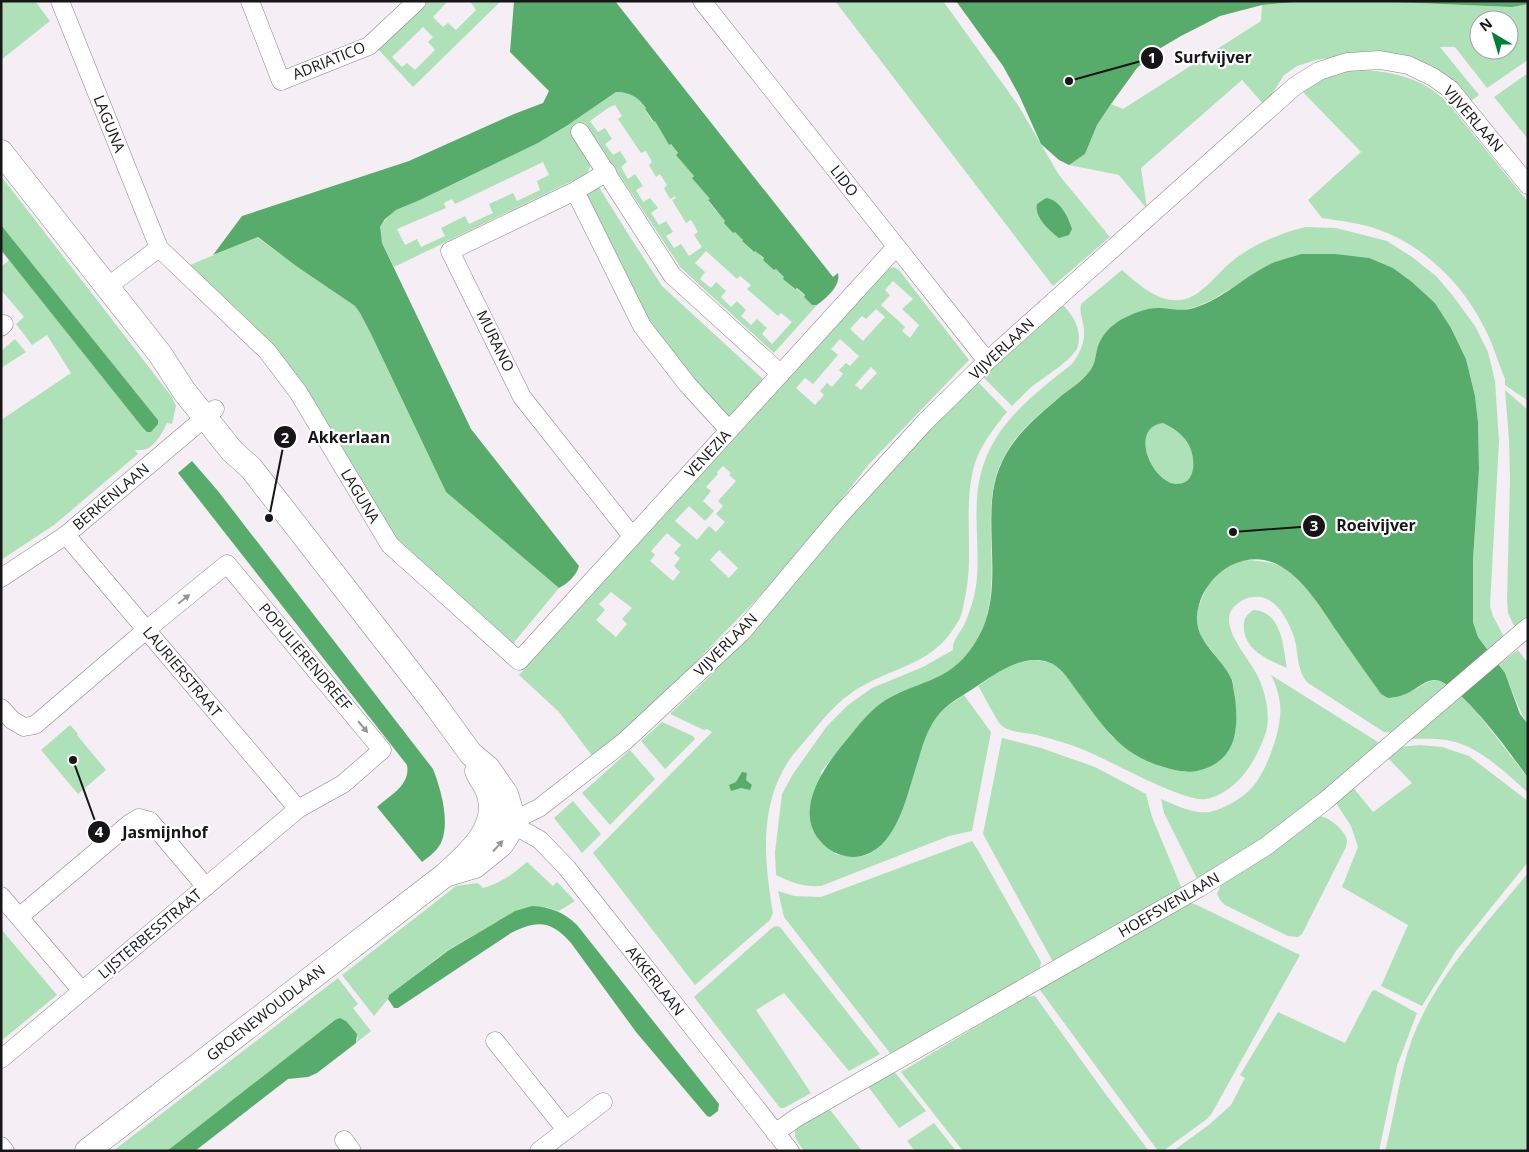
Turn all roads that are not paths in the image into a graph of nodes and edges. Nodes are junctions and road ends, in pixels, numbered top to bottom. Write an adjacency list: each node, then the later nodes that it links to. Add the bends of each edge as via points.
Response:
1 (60, 1): 11 (street, LAGUNA)
2 (250, 1): 3 (street, ADRIATICO, via 281,81 369,46)
3 (417, 1)
4 (702, 1): 10 (street, LIDO)
5 (580, 132): 7 (street)
6 (1, 152): 12 (street)
7 (607, 172): 9 (street, MURANO); 14 (street, via 672,275)
8 (1528, 185): 13 (street, VIJVERLAAN, via 1450,89 1433,77 1408,65 1380,60 1364,60 1319,71 1295,86)
9 (575, 191): 16 (street, via 642,326 687,384); 18 (street, MURANO, via 450,251 522,397)
10 (896, 247): 13 (street, LIDO); 14 (street, VENEZIA)
11 (159, 248): 12 (street); 22 (street, LAGUNA, via 267,351 298,392 390,545)
12 (107, 287): 15 (street, via 160,354 177,382)
13 (987, 361): 25 (street, VIJVERLAAN, via 925,422 841,514 742,632 625,741 539,808)
14 (781, 374): 16 (street, VENEZIA)
15 (210, 413): 17 (street, BERKENLAAN); 25 (street, via 232,451 251,468 471,754)
16 (729, 430): 18 (street, VENEZIA)
17 (66, 535): 19 (street, BERKENLAAN); 21 (street, LAURIERSTRAAT)
18 (632, 536): 22 (street, VENEZIA)
19 (1, 578)
20 (1528, 627): 34 (street, HOEFSVENLAAN, via 1325,801 1265,847)
21 (146, 630): 23 (street, via 35,725 24,727); 24 (street, LAURIERSTRAAT); 24 (street, POPULIERENDREEF, one-way to 24, via 227,564 382,750 343,784)
22 (519, 661)
23 (1, 708)
24 (298, 809): 26 (street, LIJSTERBESSTRAAT)
25 (500, 818): 34 (street, AKKERLAAN, via 540,840 568,868); 37 (street, GROENEWOUDLAAN, via 445,875)
26 (206, 886): 28 (street, via 150,821 139,818); 29 (street, LIJSTERBESSTRAAT)
27 (1, 896): 28 (street)
28 (19, 917): 29 (street)
29 (82, 991): 31 (street, LIJSTERBESSTRAAT)
30 (495, 1041): 33 (street)
31 (1, 1059)
32 (603, 1102): 33 (street)
33 (566, 1130): 38 (street)
34 (775, 1133): 39 (street, AKKERLAAN)
35 (1, 1146): 36 (street)
36 (5, 1151)
37 (87, 1151)
38 (539, 1151)
39 (790, 1151)

